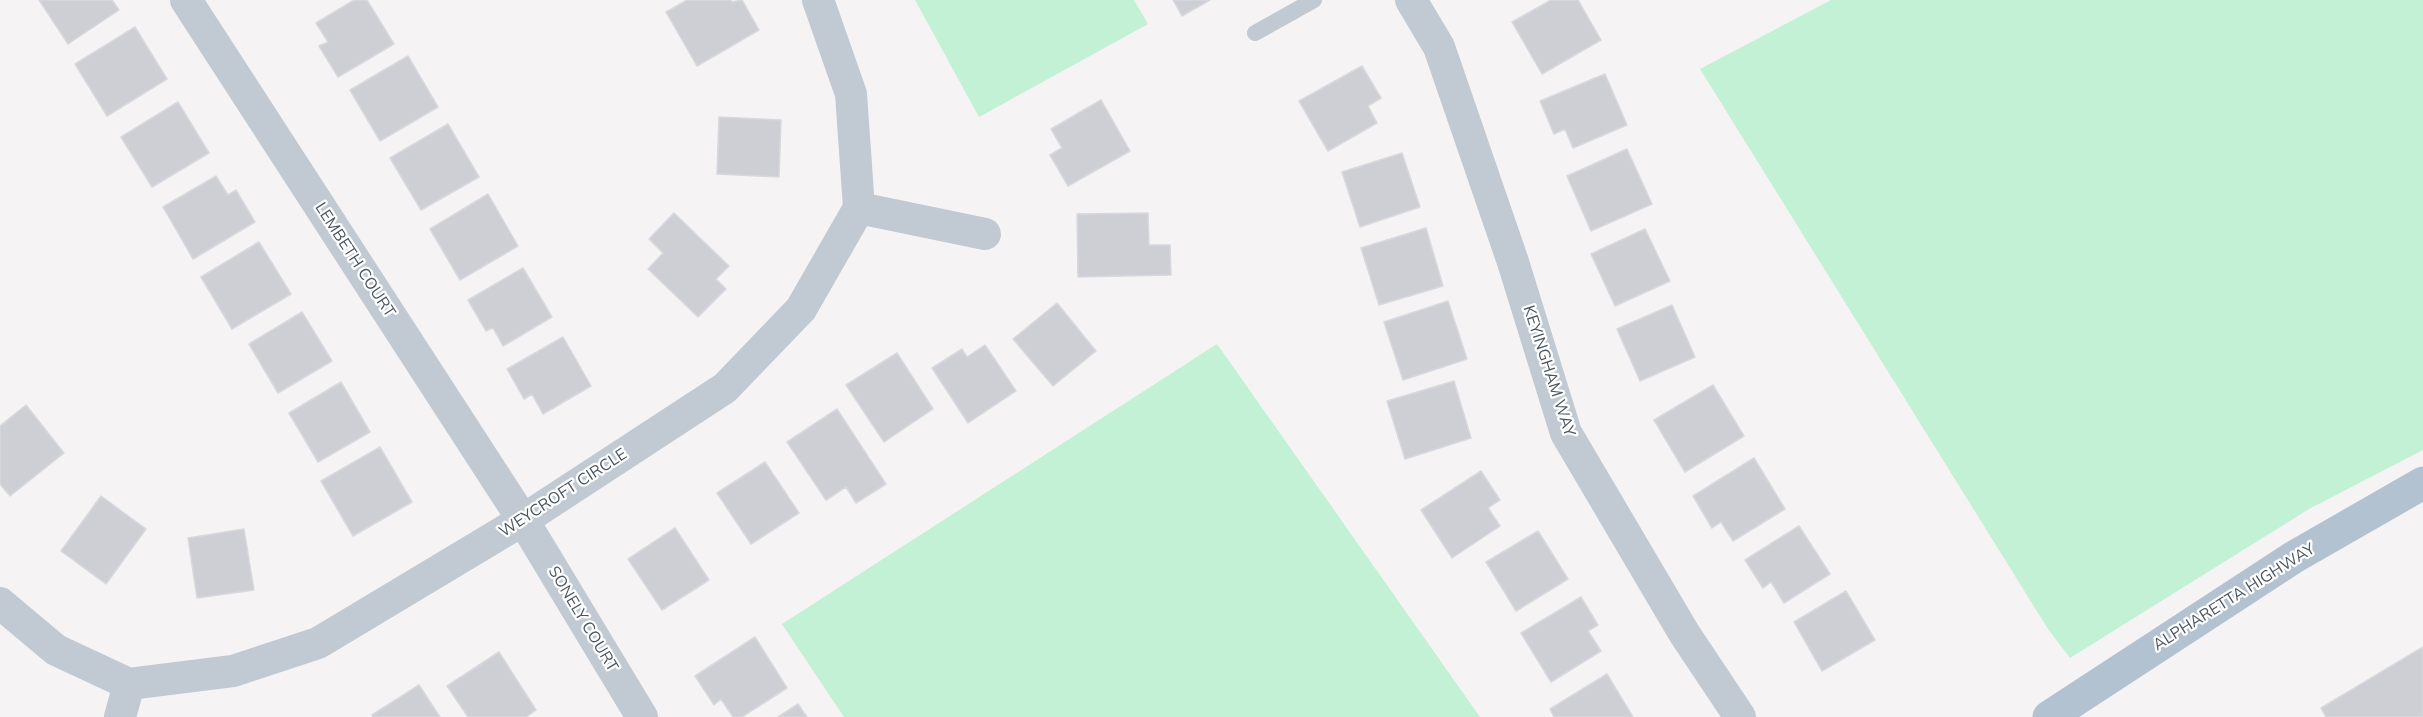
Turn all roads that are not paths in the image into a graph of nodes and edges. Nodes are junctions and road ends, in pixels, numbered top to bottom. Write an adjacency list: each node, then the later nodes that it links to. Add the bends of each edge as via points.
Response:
1 (186, 0): 9 (street, LEMBETH COURT)
2 (818, 0): 6 (street, via 851,94)
3 (1314, 0): 5 (lane)
4 (1411, 0): 14 (street, KEYINGHAM WAY, via 1439,47 1513,262 1566,433 1684,633)
5 (1255, 33)
6 (859, 208): 7 (street); 9 (street, WEYCROFT CIRCLE, via 801,309 725,388)
7 (985, 234)
8 (2423, 483): 15 (main road, ALPHARETTA HIGHWAY, via 2294,557)
9 (523, 520): 11 (street, WEYCROFT CIRCLE, via 318,643 233,671); 13 (street, SONELY COURT)
10 (0, 603): 11 (street, via 56,650)
11 (129, 684): 12 (street)
12 (120, 717)
13 (642, 717)
14 (1740, 717)
15 (2049, 717)

